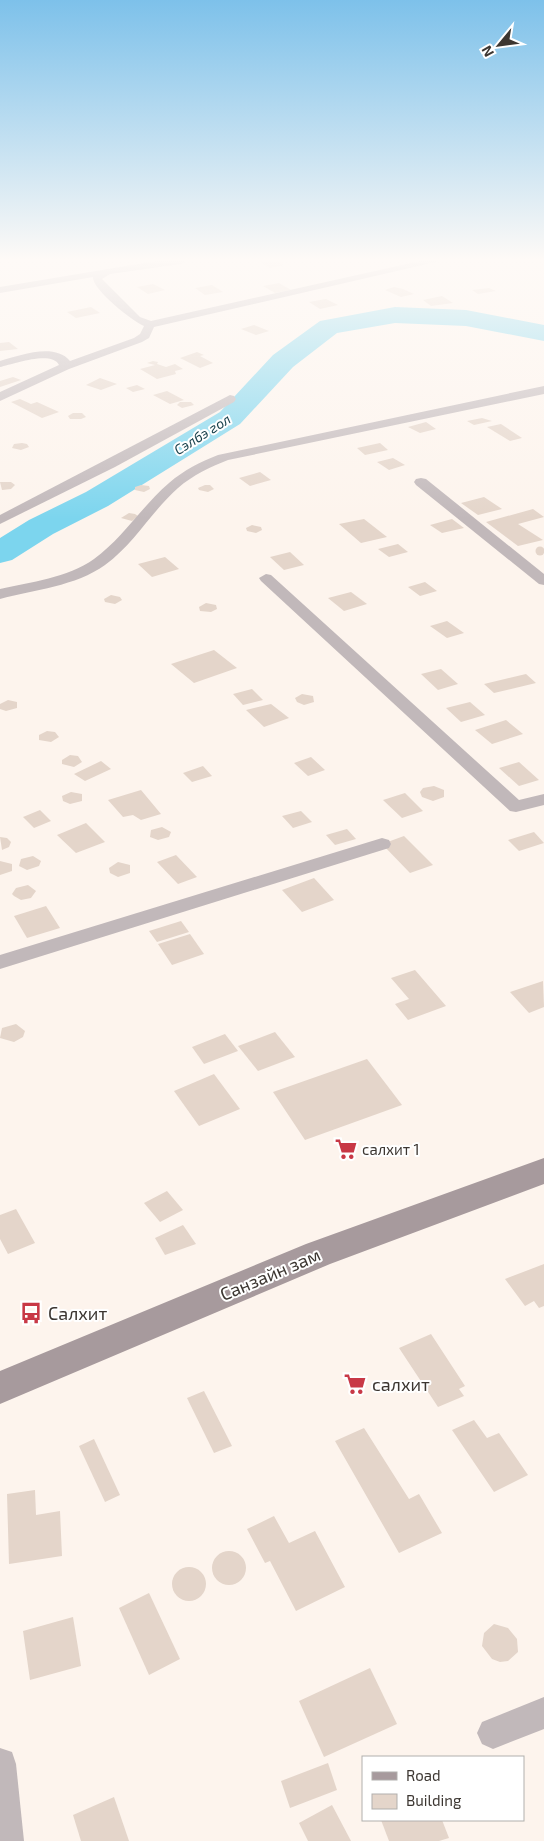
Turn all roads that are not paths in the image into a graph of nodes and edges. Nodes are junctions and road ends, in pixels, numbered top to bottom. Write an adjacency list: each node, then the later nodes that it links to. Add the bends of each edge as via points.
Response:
1 (119, 347): 3 (street)
2 (0, 364): 3 (street, via 36,356 53,356 64,361)
3 (65, 366): 5 (street)
4 (544, 390): 11 (street, via 229,455 210,462 174,485 116,548 95,564 62,578)
5 (0, 397)
6 (230, 399): 8 (street)
7 (421, 482): 10 (street)
8 (0, 520)
9 (266, 578): 12 (street, via 516,807)
10 (544, 581)
11 (0, 594)
12 (544, 799)
13 (382, 844): 14 (street)
14 (0, 962)
15 (544, 1171): 16 (main road, Санзайн зам, via 318,1254)
16 (1, 1391)
17 (544, 1713): 18 (street)
18 (493, 1733)
19 (0, 1764): 20 (street)
20 (6, 1841)

